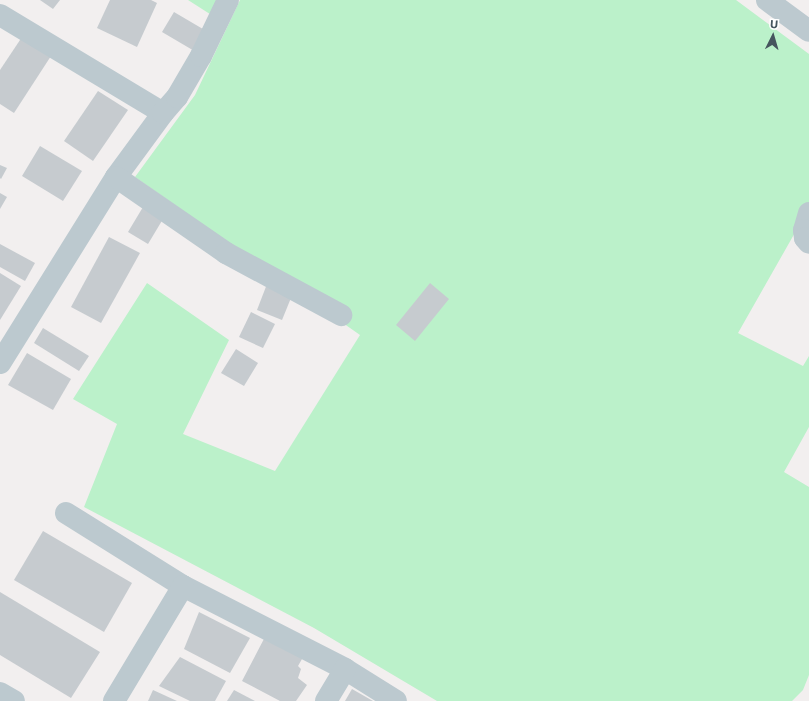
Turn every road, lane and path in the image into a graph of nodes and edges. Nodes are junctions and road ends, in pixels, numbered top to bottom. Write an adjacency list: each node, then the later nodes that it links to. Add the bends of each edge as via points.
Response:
1 (228, 0): 5 (street, via 201,56 177,97)
2 (767, 0): 4 (street)
3 (0, 15): 5 (street)
4 (809, 31)
5 (163, 112): 6 (street)
6 (116, 177): 9 (street, via 226,253); 10 (street)
7 (809, 213): 8 (street, via 804,230)
8 (809, 243)
9 (341, 315)
10 (0, 363)
11 (66, 513): 12 (street)
12 (183, 586): 13 (street); 16 (street)
13 (345, 670): 17 (street); 18 (street)
14 (0, 693): 15 (street)
15 (14, 701)
16 (114, 701)
17 (326, 701)
18 (396, 701)

